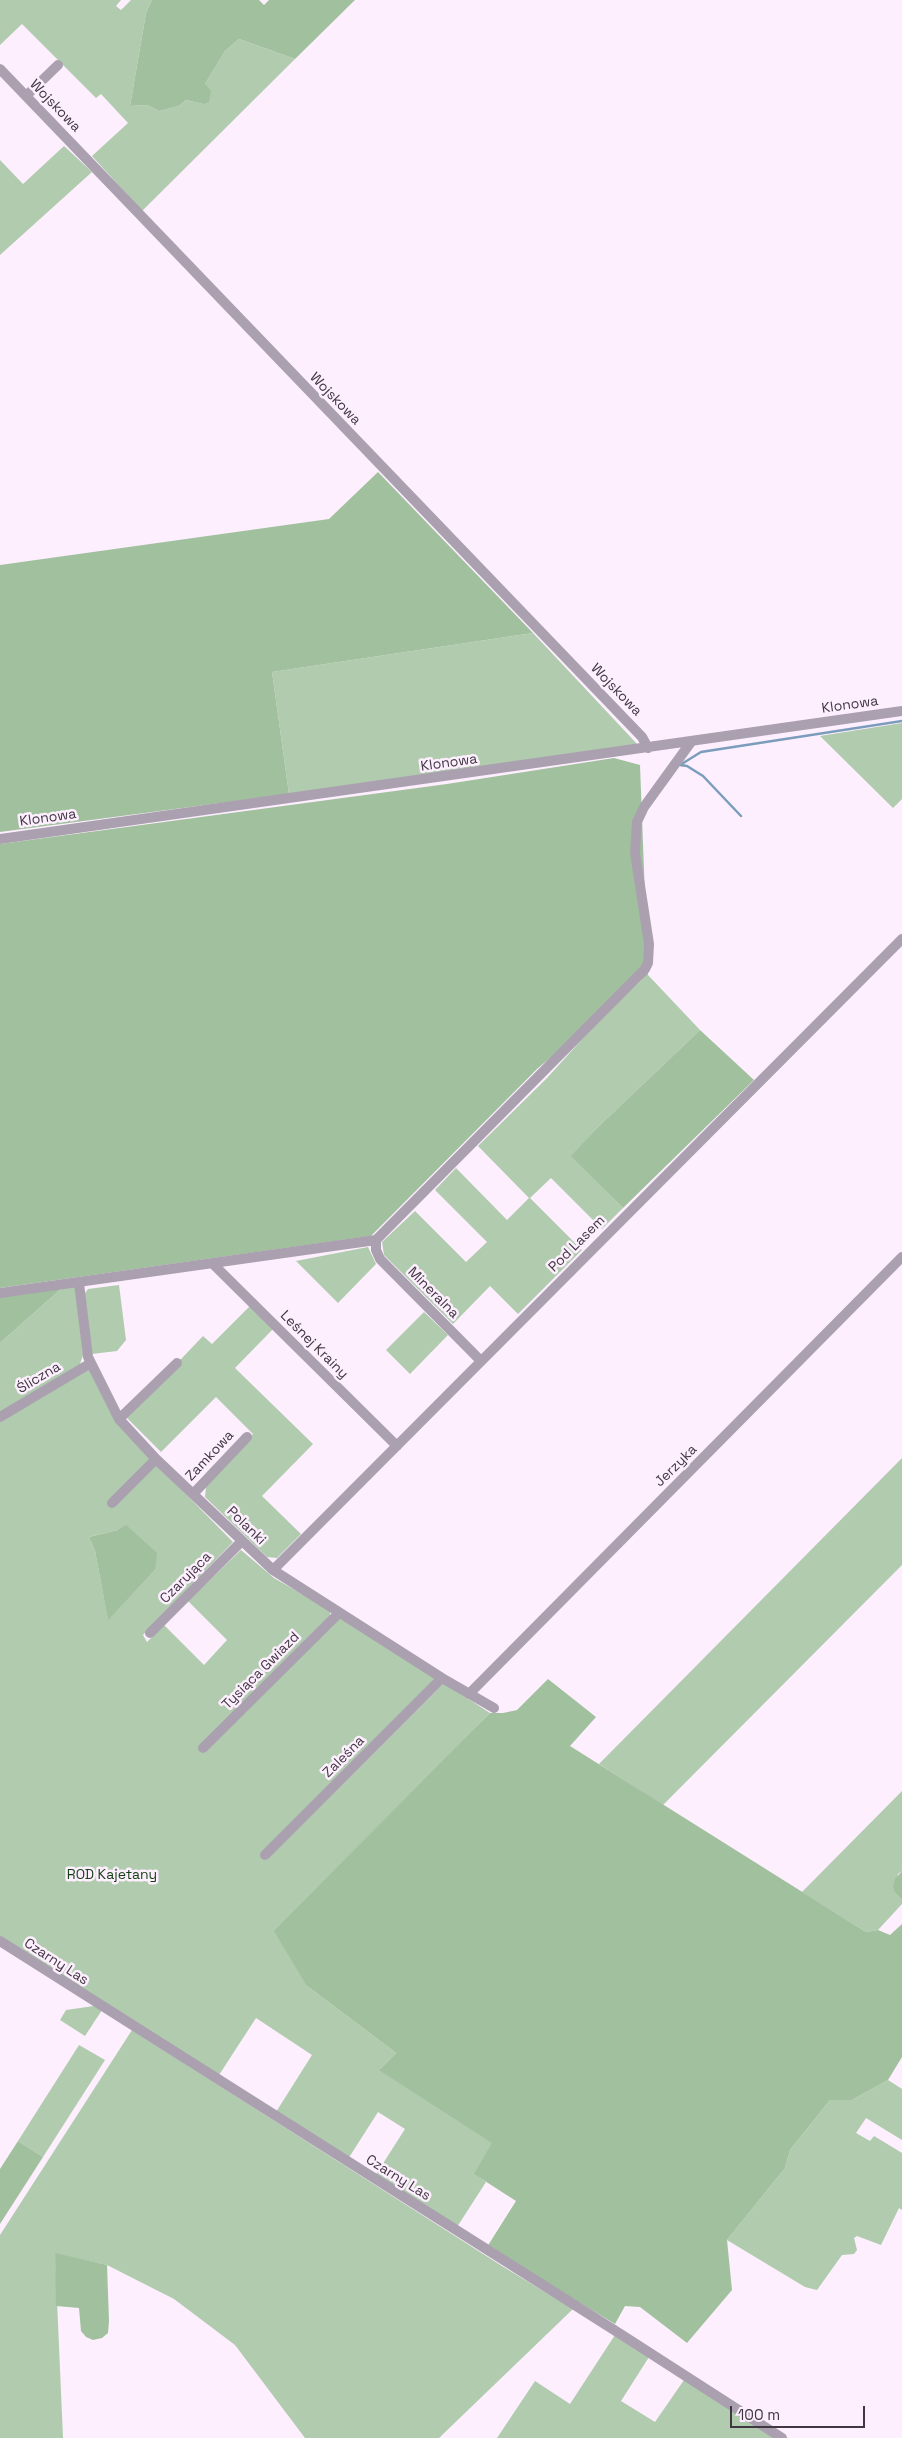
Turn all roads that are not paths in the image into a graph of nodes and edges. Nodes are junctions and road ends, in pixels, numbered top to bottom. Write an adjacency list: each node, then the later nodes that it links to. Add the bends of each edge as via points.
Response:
1 (58, 64): 3 (street)
2 (0, 69): 3 (street, Wojskowa)
3 (26, 96): 6 (street, Wojskowa, via 642,737)
4 (902, 711): 5 (street, Klonowa)
5 (691, 742): 6 (street, Klonowa); 9 (street, via 636,822 634,853 649,944 645,969)
6 (648, 748): 7 (street, Klonowa)
7 (0, 839)
8 (902, 939): 14 (street, Pod Lasem)
9 (376, 1240): 11 (street); 14 (street, Mineralna, via 380,1259)
10 (902, 1257): 29 (street, Jerzyka)
11 (213, 1264): 12 (street); 20 (street, Leśnej Krainy)
12 (79, 1283): 13 (street); 15 (street, Polanki)
13 (0, 1293)
14 (480, 1360): 20 (street, Pod Lasem)
15 (91, 1363): 17 (street, Śliczna); 18 (street, Polanki)
16 (177, 1363): 18 (street)
17 (0, 1417)
18 (119, 1419): 21 (street, Polanki)
19 (247, 1437): 22 (street, Zamkowa)
20 (397, 1446): 25 (street, Pod Lasem)
21 (156, 1458): 22 (street, Polanki); 23 (street)
22 (194, 1494): 24 (street, Polanki)
23 (112, 1503)
24 (241, 1542): 25 (street, Polanki); 27 (street, Czarująca)
25 (273, 1570): 26 (street, Polanki)
26 (339, 1613): 28 (street, Polanki); 31 (street, Tysiąca Gwiazd)
27 (150, 1633)
28 (442, 1678): 29 (street, Polanki); 32 (street, Zaleśna)
29 (469, 1694): 30 (street, Polanki)
30 (494, 1708)
31 (203, 1748)
32 (265, 1855)
33 (0, 1942): 34 (street, Czarny Las)
34 (782, 2438)

